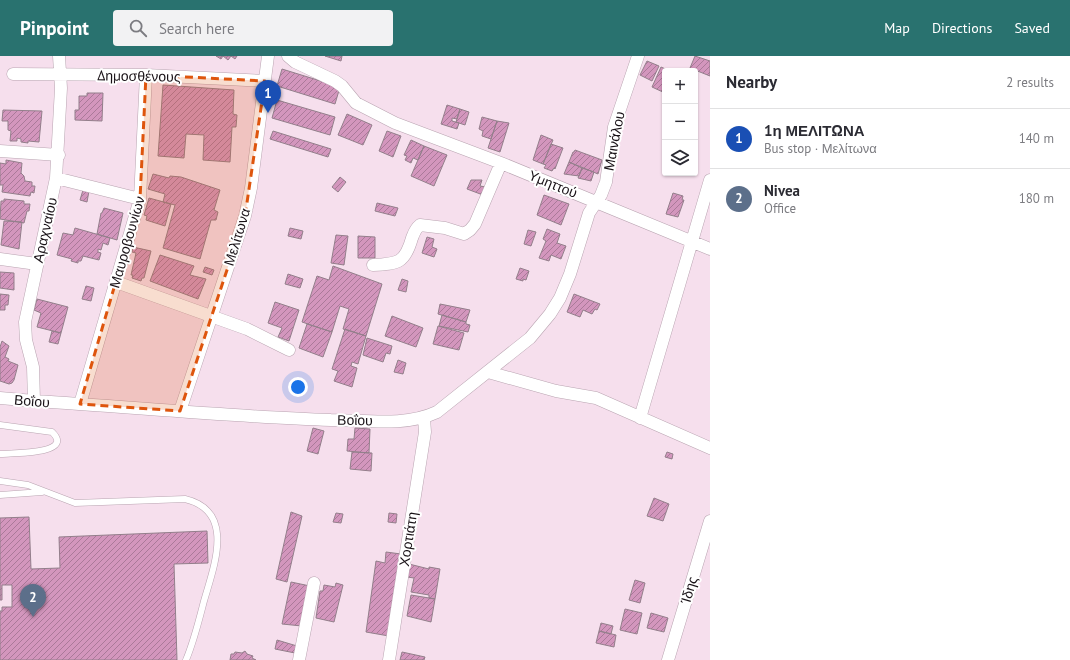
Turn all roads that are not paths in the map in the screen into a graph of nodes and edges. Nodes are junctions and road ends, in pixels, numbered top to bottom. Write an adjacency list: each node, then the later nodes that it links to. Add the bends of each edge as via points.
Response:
1 (59, 56): 7 (street, Αραχναίου)
2 (268, 56): 8 (street, Μελίτωνα)
3 (288, 56): 11 (street, Υμηττού, via 335,81 356,103 395,123)
4 (638, 56): 15 (street, Μαινάλου, via 614,127 606,182 601,195)
5 (14, 74): 7 (street, Δημοσθένους)
6 (146, 75): 7 (street, Δημοσθένους); 8 (street, Δημοσθένους); 14 (street, Μαυροβουνίων)
7 (60, 76): 10 (street, Αραχναίου)
8 (265, 81): 22 (street, Μελίτωνα, via 245,216)
9 (0, 151): 10 (street)
10 (59, 154): 12 (street, Αραχναίου)
11 (501, 163): 15 (street, Υμηττού); 20 (street, via 475,224 470,230 464,234 445,228 420,225 416,228 404,258 398,262)
12 (56, 178): 14 (street); 19 (street, Αραχναίου)
13 (710, 180): 16 (street)
14 (140, 199): 21 (street, Μαυροβουνίων)
15 (595, 201): 16 (street, Υμηττού); 24 (street, Βοΐου, via 570,274 550,314 530,338)
16 (692, 240): 17 (street, Υμηττού); 30 (street)
17 (710, 249)
18 (0, 259): 19 (street)
19 (37, 264): 26 (street, Αραχναίου, via 25,322 26,340 33,367)
20 (373, 265)
21 (116, 282): 22 (street); 27 (street, Μαυροβουνίων)
22 (212, 317): 23 (street, via 247,329); 28 (street, Μελίτωνα)
23 (289, 350)
24 (488, 372): 29 (street, Βοΐου, via 436,412); 30 (street, via 556,391 596,398)
25 (0, 398): 26 (street, Βοΐου)
26 (34, 402): 27 (street, Βοΐου)
27 (80, 404): 28 (street, Βοΐου)
28 (180, 411): 29 (street, Βοΐου, via 291,419 387,421)
29 (424, 418): 41 (street, Χορτιάτη, via 425,432)
30 (640, 418): 32 (street)
31 (0, 425): 33 (lane, via 52,432 57,438 52,448 44,451)
32 (710, 448)
33 (0, 454)
34 (0, 481): 35 (lane, via 28,485)
35 (44, 492): 36 (lane); 39 (lane, via 75,503 185,499 194,501 208,511 218,537 217,556)
36 (0, 494)
37 (710, 521): 42 (street, Ίδης)
38 (314, 583): 40 (street)
39 (186, 660)
40 (299, 660)
41 (389, 660)
42 (668, 660)

